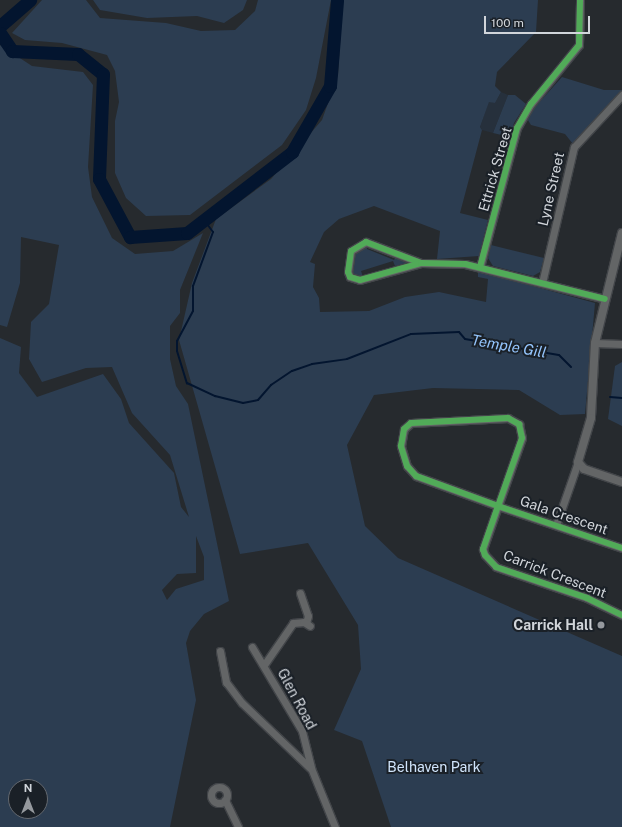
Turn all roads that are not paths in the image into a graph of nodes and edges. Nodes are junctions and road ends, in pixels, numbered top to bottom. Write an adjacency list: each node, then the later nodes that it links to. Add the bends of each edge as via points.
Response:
1 (580, 0): 5 (street, Ettrick Street, via 579,45 531,104 518,128)
2 (622, 95): 6 (street, Lyne Street, via 574,147)
3 (622, 233): 7 (street)
4 (421, 263): 4 (street, via 366,242 351,251 348,272 350,278 360,280); 5 (street)
5 (480, 267): 6 (street)
6 (542, 282): 7 (street)
7 (605, 299): 8 (street)
8 (595, 343): 9 (street); 10 (street, via 590,418)
9 (622, 344)
10 (578, 462): 11 (street, via 584,469); 13 (street)
11 (622, 482)
12 (498, 506): 12 (street, Gala Crescent, via 522,438 519,424 508,418 411,423 404,429 401,446 411,472); 13 (street, Gala Crescent); 16 (street, Carrick Crescent, via 483,549 490,563 587,598)
13 (556, 525): 14 (street, Gala Crescent)
14 (622, 548)
15 (300, 592): 19 (street, Glen Road, via 308,624 298,622 289,627)
16 (622, 615)
17 (252, 647): 19 (street, Glen Road)
18 (220, 651): 20 (street, Glen Road, via 226,682)
19 (264, 665): 20 (street, Glen Road, via 302,731)
20 (311, 768): 23 (street, Glen Road)
21 (225, 800): 22 (street)
22 (238, 827)
23 (335, 827)

